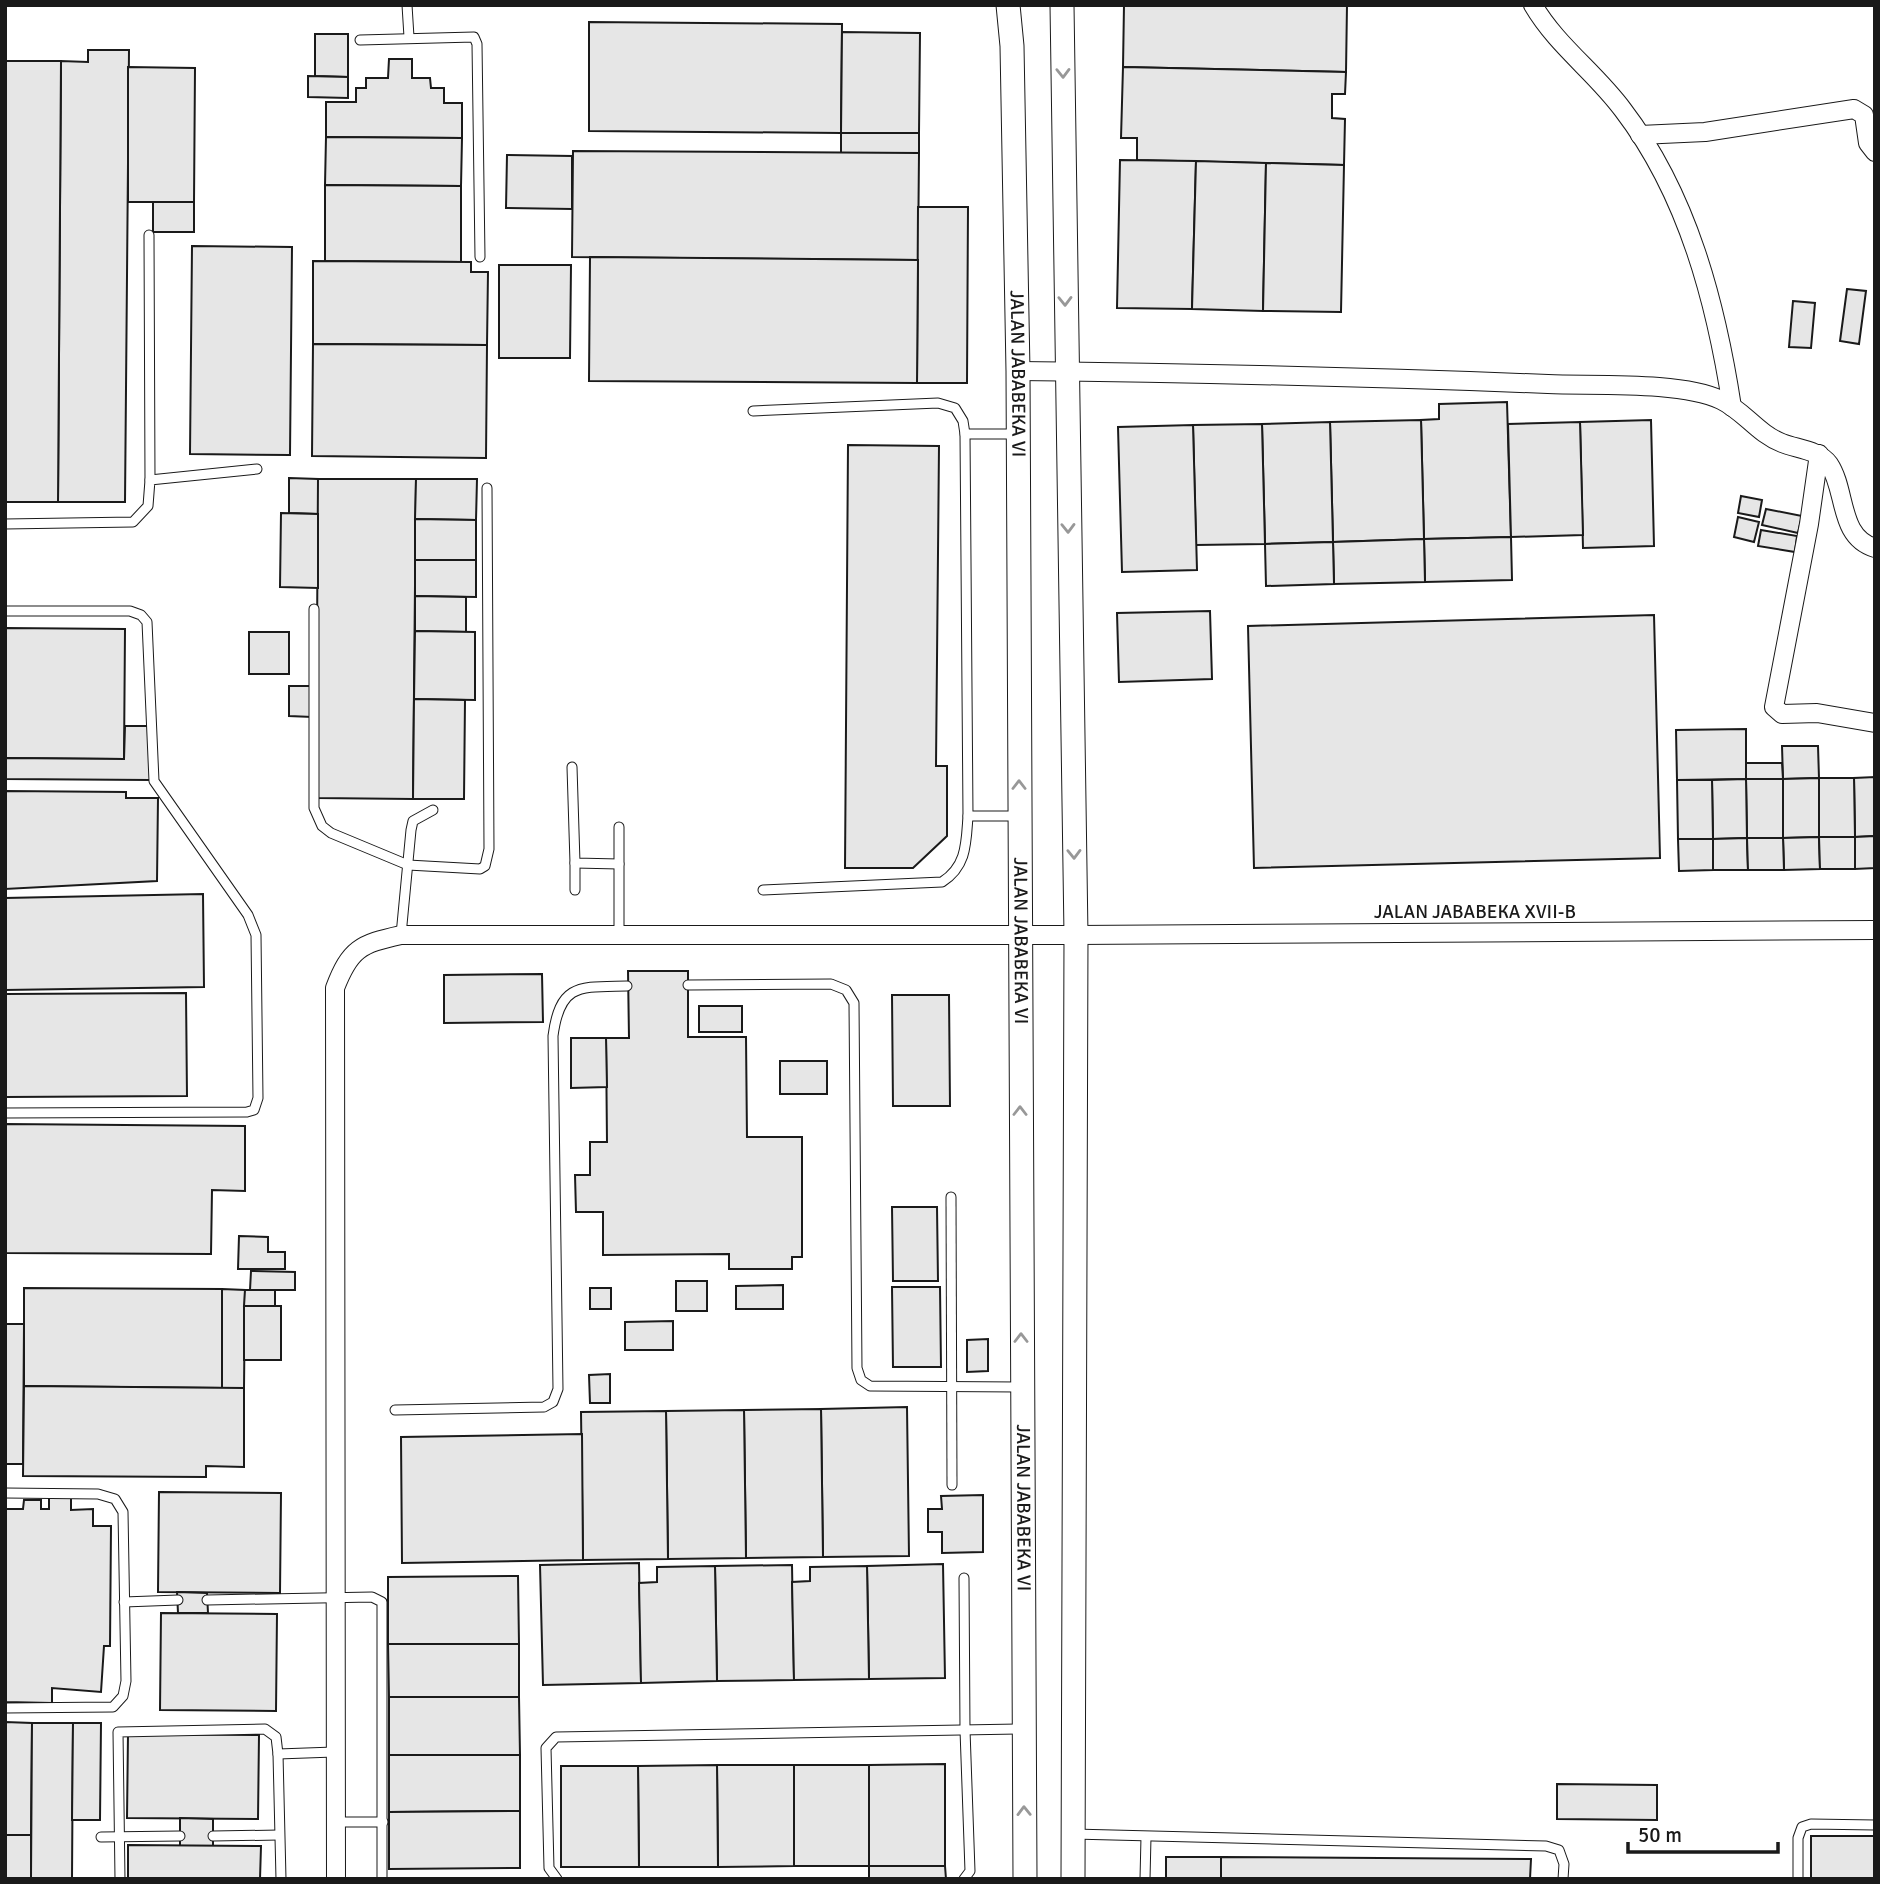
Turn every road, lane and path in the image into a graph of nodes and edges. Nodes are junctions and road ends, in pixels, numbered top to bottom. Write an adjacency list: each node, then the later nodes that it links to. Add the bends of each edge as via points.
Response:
1 (407, 5): 5 (lane)
2 (1008, 5): 11 (street, JALAN JABABEKA VI)
3 (1062, 5): 12 (street, one-way to 12)
4 (1533, 5): 7 (street, via 1554,37 1622,109)
5 (409, 37): 6 (lane); 10 (lane, via 467,35 477,44)
6 (360, 40)
7 (1640, 135): 8 (street, via 1705,132 1854,109 1864,115 1868,143); 13 (street, via 1657,163 1705,275)
8 (1875, 152)
9 (149, 235): 19 (lane)
10 (480, 257)
11 (1018, 371): 12 (street); 16 (street, JALAN JABABEKA VI)
12 (1066, 372): 13 (street, via 1433,379 1655,389 1704,395); 40 (street, one-way to 40)
13 (1732, 407): 17 (street, via 1769,437)
14 (754, 411): 15 (lane, via 938,403 955,408)
15 (965, 434): 16 (lane); 28 (lane)
16 (1017, 434): 29 (street, JALAN JABABEKA VI, one-way to 16)
17 (1819, 454): 22 (street, via 1835,477 1850,530); 25 (street, via 1774,707 1782,714 1816,713)
18 (257, 469): 19 (lane)
19 (150, 480): 21 (lane, via 148,506 133,522)
20 (486, 488): 33 (lane, via 487,862 480,869)
21 (5, 524)
22 (1875, 548)
23 (314, 609): 33 (lane, via 317,818 340,837)
24 (5, 611): 43 (lane, via 130,611 147,622 154,781 248,915 256,935 258,1098 254,1110 247,1112)
25 (1875, 723)
26 (572, 767): 31 (lane)
27 (433, 810): 33 (lane, via 413,821)
28 (968, 816): 29 (lane); 35 (lane, via 960,867 942,882)
29 (1019, 816): 37 (street, JALAN JABABEKA VI)
30 (619, 827): 32 (lane)
31 (575, 863): 32 (lane); 34 (lane)
32 (619, 864): 39 (lane)
33 (408, 865): 38 (lane)
34 (575, 890)
35 (764, 890)
36 (1875, 930): 40 (street, JALAN JABABEKA XVII-B)
37 (1019, 934): 39 (street, JALAN JABABEKA XVII-B); 40 (street, JALAN JABABEKA XVII-B); 45 (street, JALAN JABABEKA VI, one-way to 37)
38 (401, 935): 39 (street, JALAN JABABEKA XVII-B); 51 (street, JALAN JABABEKA XVII-B, via 355,950 335,988)
39 (618, 935)
40 (1076, 935): 63 (street)
41 (688, 985): 46 (lane, via 831,984 846,990 854,1003 857,1368 861,1380 870,1386)
42 (627, 986): 47 (lane, via 581,987 567,994 555,1018 558,1389 554,1402 544,1407)
43 (5, 1114)
44 (951, 1197): 46 (lane)
45 (1021, 1387): 46 (lane); 56 (street, JALAN JABABEKA VI)
46 (953, 1388): 48 (lane)
47 (395, 1410)
48 (952, 1485)
49 (5, 1493): 54 (lane, via 98,1494 115,1499 123,1512)
50 (964, 1578): 57 (lane)
51 (335, 1597): 53 (lane); 58 (street, JALAN JABABEKA XVII-B); 61 (lane, via 372,1597 384,1608)
52 (178, 1600): 54 (lane)
53 (207, 1600)
54 (124, 1602): 55 (lane, via 126,1681 123,1696 113,1707)
55 (5, 1708)
56 (1023, 1729): 57 (lane); 76 (street, JALAN JABABEKA VI, one-way to 56)
57 (965, 1730): 74 (lane, via 556,1737 546,1748 549,1868); 75 (lane, via 970,1871)
58 (334, 1752): 59 (lane); 60 (street, JALAN JABABEKA XVII-B)
59 (278, 1754): 64 (lane); 68 (lane, via 275,1737 265,1729 118,1732)
60 (336, 1822): 61 (lane); 72 (street, JALAN JABABEKA XVII-B)
61 (383, 1822): 73 (lane)
62 (1875, 1825): 80 (lane, via 1802,1827)
63 (1073, 1834): 69 (lane); 77 (street)
64 (279, 1835): 66 (lane); 71 (lane)
65 (180, 1836): 68 (lane)
66 (213, 1836)
67 (101, 1837): 68 (lane)
68 (118, 1837): 70 (lane)
69 (1146, 1837): 78 (lane); 79 (lane, via 1546,1846 1559,1850)
70 (120, 1879)
71 (281, 1879)
72 (336, 1879)
73 (382, 1879)
74 (557, 1879)
75 (964, 1879)
76 (1025, 1879)
77 (1073, 1879)
78 (1145, 1879)
79 (1563, 1879)
80 (1798, 1879)

